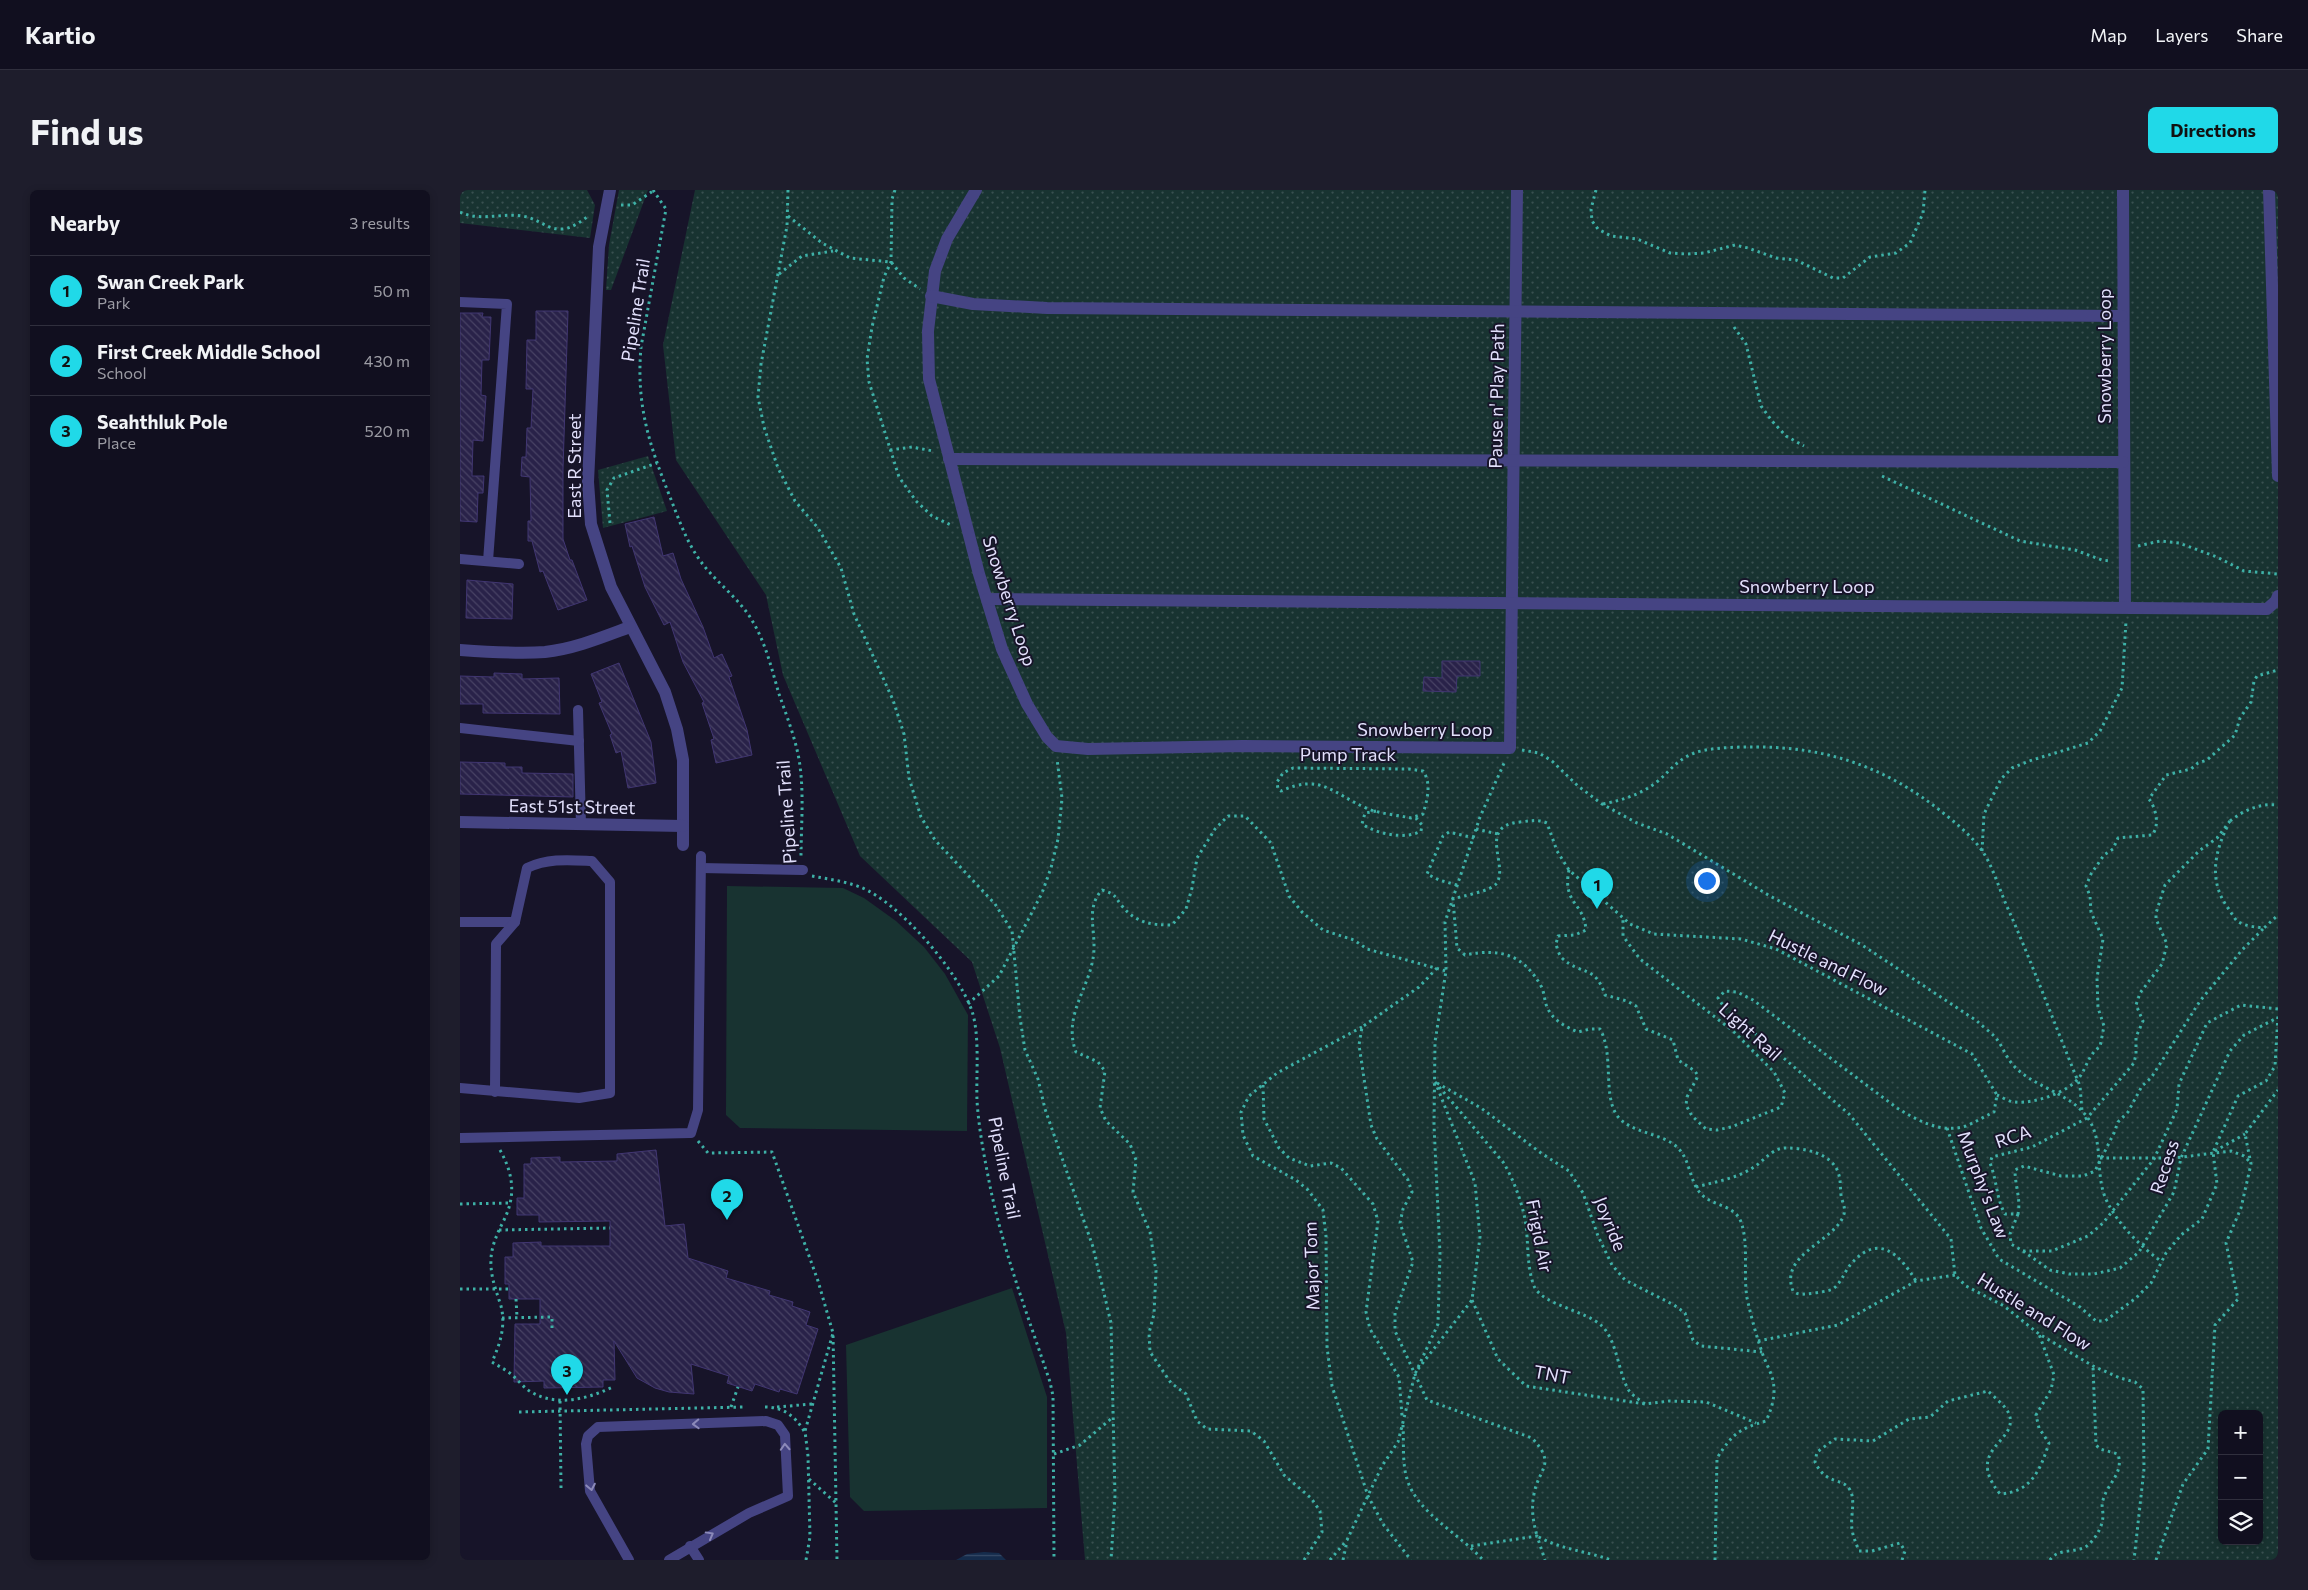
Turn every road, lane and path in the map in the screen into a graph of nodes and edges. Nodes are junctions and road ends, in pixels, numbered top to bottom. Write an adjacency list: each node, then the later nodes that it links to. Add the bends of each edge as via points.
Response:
1 (610, 190): 42 (street, East R Street, via 599,247 588,482 591,524 601,561)
2 (653, 190): 11 (path, via 632,205); 28 (path, Pipeline Trail, via 666,209 639,369 641,404)
3 (788, 190): 13 (path)
4 (895, 190): 16 (path)
5 (976, 190): 18 (street, Snowberry Loop, via 947,239 935,271)
6 (1517, 190): 20 (street, Pause n' Play Path)
7 (1596, 190): 8 (path, via 1592,220 1598,229 1611,236 1637,240 1670,253 1704,253 1735,245 1776,258 1796,260 1833,278 1843,278 1870,257 1896,253 1910,243 1923,213)
8 (1925, 190)
9 (2123, 190): 22 (street, Snowberry Loop)
10 (2269, 190): 30 (street)
11 (617, 204)
12 (460, 212): 14 (path, via 486,217 529,217 551,229 564,229)
13 (788, 216): 15 (path); 17 (path)
14 (587, 217)
15 (835, 251): 16 (path, via 850,258); 17 (path, via 802,256)
16 (891, 262): 18 (path, via 904,278); 24 (path, via 876,305 867,359 869,382)
17 (779, 275): 74 (path, via 768,321 758,397 778,468 795,501 818,528 841,568 854,614 893,700 904,734 909,778 921,816 934,840 995,904 1010,926)
18 (931, 296): 20 (street, via 1008,307); 25 (street, Snowberry Loop, via 929,379)
19 (460, 302): 35 (lane, via 507,304)
20 (1516, 312): 21 (street); 26 (street, Pause n' Play Path)
21 (1724, 313): 22 (street); 23 (path, via 1746,344 1761,406 1786,436)
22 (2122, 316): 27 (street, Snowberry Loop)
23 (1808, 448)
24 (890, 450): 25 (path, via 927,449); 32 (path, via 899,477 916,501 932,516)
25 (949, 459): 26 (street); 32 (street, Snowberry Loop)
26 (1514, 460): 27 (street); 40 (street, Pause n' Play Path)
27 (2123, 462): 33 (street, Snowberry Loop)
28 (657, 463): 31 (path, via 614,478 607,490); 65 (path, Pipeline Trail, via 680,524 696,555 711,576 742,605 764,645 800,766)
29 (1876, 474): 33 (path, via 2020,541 2075,550 2102,560 2111,561)
30 (2278, 476)
31 (610, 523)
32 (969, 534): 39 (street, Snowberry Loop)
33 (2124, 554): 37 (path, via 2143,543 2179,543 2218,557 2244,571); 41 (street, Snowberry Loop)
34 (460, 559): 35 (lane)
35 (488, 561): 36 (lane)
36 (520, 564)
37 (2278, 574)
38 (2278, 596): 41 (street, via 2267,608)
39 (986, 599): 40 (street); 48 (street, Snowberry Loop, via 1011,671 1047,738)
40 (1512, 603): 41 (street, Snowberry Loop); 49 (street, Snowberry Loop)
41 (2125, 607): 62 (path, via 2127,634 2122,688 2100,730 2088,742 2012,768 2001,779 1984,814)
42 (630, 627): 43 (street, via 546,652); 57 (street, East R Street, via 664,692 677,729 683,760)
43 (460, 650)
44 (2278, 670): 81 (path, via 2257,676 2251,702 2240,718 2235,734 2207,760 2191,769 2166,775 2149,799 2154,806 2156,828 2152,835 2118,838 2113,849 2104,855 2087,879 2091,912 2103,939 2097,978 2098,1008 2104,1026 2100,1047 2093,1050)
45 (578, 710): 47 (lane)
46 (460, 728): 47 (lane)
47 (579, 741): 56 (lane)
48 (1056, 746): 49 (street, Snowberry Loop, via 1088,749 1242,746); 74 (path, via 1062,798 1058,840 1042,893)
49 (1510, 748): 50 (path, via 1539,753); 58 (path)
50 (1602, 804): 62 (path, via 1621,801 1646,790 1674,764 1699,751 1739,747 1819,751 1850,760 1907,788 1955,822); 87 (path, via 1637,823 1667,834 1884,959 1977,1021 1994,1036 2013,1065)
51 (2278, 805): 54 (path, via 2267,804 2243,812)
52 (1376, 811): 53 (path, Pump Track); 53 (path, via 1365,813 1362,824 1381,833 1415,834 1421,831 1422,825); 53 (path, Pump Track, via 1325,785 1296,784 1281,791 1277,782 1283,773 1293,768 1423,771 1428,779 1426,804 1423,814)
53 (1411, 818)
54 (2230, 821): 73 (path, via 2218,846 2214,868 2216,885 2237,920); 90 (path, RCA, via 2165,885 2156,919 2167,944 2162,964 2140,993 2136,1005 2143,1021 2136,1036 2134,1063)
55 (460, 822): 56 (street, East 51st Street)
56 (581, 825): 57 (street, East 51st Street)
57 (683, 826): 61 (street, East R Street)
58 (1476, 829): 59 (path); 60 (path)
59 (1498, 834): 66 (path, Hustle and Flow, via 1511,823 1537,820 1547,824 1557,851); 68 (path, via 1501,873 1497,883 1492,889)
60 (1474, 838): 67 (path); 67 (path, via 1449,832 1442,836 1427,874)
61 (683, 845)
62 (1982, 852): 81 (path)
63 (701, 856): 64 (lane)
64 (701, 868): 65 (lane); 92 (lane, via 698,1110)
65 (803, 870): 77 (path, Pipeline Trail, via 811,876 861,888 918,930 944,962)
66 (1569, 870): 70 (path, Hustle and Flow); 70 (path, Light Rail, via 1566,884 1585,918 1586,930 1558,936 1556,944 1561,958 1593,974 1601,981 1605,995 1636,1006 1646,1028 1673,1040 1678,1060 1698,1076 1687,1097 1686,1105 1692,1116 1706,1129 1718,1130 1781,1107 1785,1093 1774,1072 1733,1032 1640,959 1623,936)
67 (1456, 885): 68 (path)
68 (1452, 899): 76 (path, via 1445,922); 101 (path, via 1457,948 1466,955 1487,951 1508,955 1528,966 1542,988 1548,1009 1562,1025 1578,1032 1600,1029 1606,1039 1616,1114 1628,1125 1670,1141 1679,1149 1687,1160)
69 (2278, 915): 73 (path)
70 (1623, 918): 88 (path, Hustle and Flow, via 1654,934 1742,939 1776,949 1972,1054)
71 (460, 922): 72 (lane)
72 (515, 922): 86 (lane, via 496,944); 86 (lane, via 527,868 539,862 592,861 610,882 610,1093 579,1098)
73 (2264, 928): 97 (path, RCA, via 2200,1001 2128,1112 2118,1122)
74 (1014, 949): 77 (path, via 999,976); 134 (path, via 1026,1050 1093,1248 1111,1323)
75 (1437, 968): 76 (path); 80 (path, via 1419,987); 153 (path, via 1367,949 1354,940 1323,930 1289,896 1272,844 1245,816 1228,816 1215,829 1197,858 1186,909 1172,925 1151,926 1134,918 1114,893 1102,890 1095,898 1092,912 1093,961 1076,1006 1071,1039 1076,1052 1098,1062 1105,1071 1100,1108 1106,1122 1130,1144 1136,1160 1133,1192 1150,1232 1156,1271 1150,1352 1171,1383 1186,1394 1197,1420 1207,1428 1251,1432 1258,1436 1284,1475 1311,1498 1320,1511 1322,1532)
76 (1446, 971): 82 (path, via 1435,1042)
77 (968, 1004): 137 (path, Pipeline Trail, via 975,1030 977,1103 992,1193 1050,1382)
78 (2278, 1009): 99 (path, via 2241,1005 2206,1023 2179,1084 2177,1109)
79 (2278, 1017): 96 (path, via 2275,1066 2266,1081 2238,1096); 98 (path, Recess, via 2244,1035 2230,1051)
80 (1362, 1027): 83 (path, Major Tom, via 1277,1073); 126 (path, via 1359,1045 1371,1126 1408,1180 1412,1192 1400,1223 1413,1262 1395,1313 1395,1331)
81 (2077, 1080): 87 (path); 89 (path)
82 (1434, 1081): 117 (path, via 1474,1183 1480,1237); 124 (path, Joyride, via 1482,1108 1541,1154 1569,1171 1583,1193 1612,1265 1625,1280 1685,1313 1692,1340 1701,1346); 126 (path, via 1440,1254 1438,1324); 131 (path, Frigid Air, via 1511,1174 1525,1218 1529,1266 1535,1288 1552,1302 1583,1313 1603,1327 1616,1353 1628,1391)
83 (1263, 1085): 135 (path, via 1264,1119 1279,1148 1289,1158 1310,1166 1331,1163 1341,1168 1373,1204 1378,1220 1366,1312 1370,1330 1399,1377); 140 (path, Major Tom, via 1249,1096 1240,1112 1243,1135 1253,1156 1296,1180 1323,1210 1327,1347 1332,1386)
84 (460, 1088): 86 (lane)
85 (2278, 1090): 93 (path)
86 (495, 1092)
87 (2056, 1093): 88 (path, via 2013,1102); 89 (path)
88 (1997, 1095): 91 (path, Hustle and Flow, via 1994,1112 1965,1126)
89 (2082, 1111): 90 (path)
90 (2087, 1118): 97 (path, via 2099,1145); 105 (path, RCA, via 2032,1146 1992,1157 1990,1163 1998,1202 2005,1214)
91 (1946, 1128): 110 (path, Murphy's Law, via 1981,1228 1999,1259 2080,1307 2096,1321 2105,1322 2136,1298 2151,1283); 111 (path, Hustle and Flow, via 1922,1123 1897,1108 1754,1000 1737,992 1725,991 1718,998 1724,1008 1849,1114 1951,1239)
92 (691, 1133): 94 (lane); 121 (path, via 708,1154 772,1152)
93 (2244, 1134): 96 (path, via 2226,1147); 100 (path)
94 (460, 1138)
95 (500, 1150): 102 (path, via 512,1178)
96 (2212, 1152): 98 (path); 100 (path, via 2238,1152); 110 (path, Murphy's Law, via 2217,1184 2202,1219 2180,1235)
97 (2100, 1158): 99 (path); 104 (path, via 2101,1182); 105 (path, RCA, via 2095,1171 2083,1176 2061,1176 2024,1166 2016,1170)
98 (2181, 1158): 99 (path); 108 (path, Recess, via 2174,1192)
99 (2154, 1159): 104 (path)
100 (2252, 1164): 164 (path, via 2241,1208 2226,1243 2238,1299 2215,1326 2208,1449 2183,1484)
101 (1696, 1187): 112 (path, via 1754,1168 1779,1148 1816,1153 1831,1160 1838,1171 1845,1206 1843,1217 1834,1228 1802,1255 1793,1269 1789,1282 1793,1291 1800,1294 1831,1291 1861,1253 1871,1248 1893,1253 1905,1263); 123 (path, via 1703,1196 1732,1210 1740,1220 1744,1232 1744,1278)
102 (510, 1203): 103 (path); 107 (path)
103 (460, 1204)
104 (2112, 1211): 108 (path); 109 (path, via 2088,1236 2052,1251)
105 (2018, 1214): 109 (path, Recess, via 2010,1234 2011,1244)
106 (610, 1228): 107 (path)
107 (499, 1230): 114 (path, via 492,1247)
108 (2142, 1248): 109 (path, Recess, via 2120,1268 2094,1274 2050,1270); 110 (path)
109 (2023, 1251)
110 (2162, 1262)
111 (1955, 1275): 112 (path); 122 (path, Hustle and Flow, via 1966,1286 2004,1306)
112 (1916, 1281): 123 (path, via 1838,1326)
113 (460, 1289): 114 (path)
114 (494, 1289): 115 (path); 118 (path)
115 (510, 1289)
116 (516, 1299): 119 (path)
117 (1472, 1300): 126 (path); 131 (path, TNT, via 1498,1359 1526,1386)
118 (502, 1318): 119 (path); 129 (path, via 499,1345 492,1362 530,1391)
119 (517, 1318): 120 (path, via 552,1317)
120 (552, 1328)
121 (833, 1333): 130 (path); 141 (path)
122 (2040, 1334): 125 (path, Hustle and Flow); 161 (path, via 2054,1375 2051,1390 2036,1415 2039,1428 2049,1443 2027,1486 2013,1493 2000,1494 1992,1484 1987,1471 1988,1457 2011,1425 2009,1413 1988,1391 1948,1401 1930,1416 1909,1419 1873,1441 1835,1439 1817,1452 1815,1462 1820,1474 1850,1489 1851,1527 1859,1550 1872,1551 1900,1543 1905,1550)
123 (1758, 1342): 124 (path)
124 (1762, 1352): 136 (path, via 1773,1380 1774,1406 1766,1420)
125 (2093, 1366): 162 (path, via 2096,1444 2100,1449 2118,1454 2119,1471 2102,1502 2103,1518 2096,1537 2086,1547 2062,1551); 163 (path, Hustle and Flow, via 2135,1382 2143,1389 2144,1469)
126 (1415, 1374): 135 (path); 142 (path, via 1427,1400 1532,1438 1544,1450 1545,1466 1534,1492 1531,1516)
127 (613, 1387): 129 (path, via 578,1399)
128 (738, 1387): 132 (path)
129 (560, 1401): 139 (path)
130 (812, 1404): 133 (path); 138 (path, via 805,1431)
131 (1645, 1404): 136 (path, via 1706,1402)
132 (731, 1407)
133 (776, 1407)
134 (1112, 1418): 137 (path, via 1080,1445); 152 (path, via 1115,1496)
135 (1403, 1421): 140 (path, via 1398,1442); 145 (path, via 1406,1478 1415,1497 1447,1529)
136 (1756, 1424): 160 (path, via 1743,1428 1717,1458)
137 (1054, 1454): 151 (path, Pipeline Trail)
138 (809, 1478): 141 (path); 149 (path, via 810,1537)
139 (561, 1488)
140 (1368, 1496): 143 (path); 156 (path, Major Tom, via 1383,1524)
141 (836, 1503): 150 (path)
142 (1537, 1536): 145 (path); 158 (path); 159 (path, via 1551,1544 1587,1551)
143 (1347, 1540): 154 (path); 155 (path)
144 (690, 1546): 146 (lane, one-way to 146, via 788,1496 785,1435 778,1425 766,1421 598,1427 588,1436 590,1491); 147 (lane); 148 (lane)
145 (1470, 1546): 157 (path)
146 (629, 1560)
147 (669, 1560)
148 (699, 1560)
149 (806, 1560)
150 (837, 1560)
151 (1054, 1560)
152 (1111, 1560)
153 (1304, 1560)
154 (1330, 1560)
155 (1343, 1560)
156 (1411, 1560)
157 (1483, 1560)
158 (1545, 1560)
159 (1611, 1560)
160 (1715, 1560)
161 (1902, 1560)
162 (2050, 1560)
163 (2134, 1560)
164 (2156, 1560)

